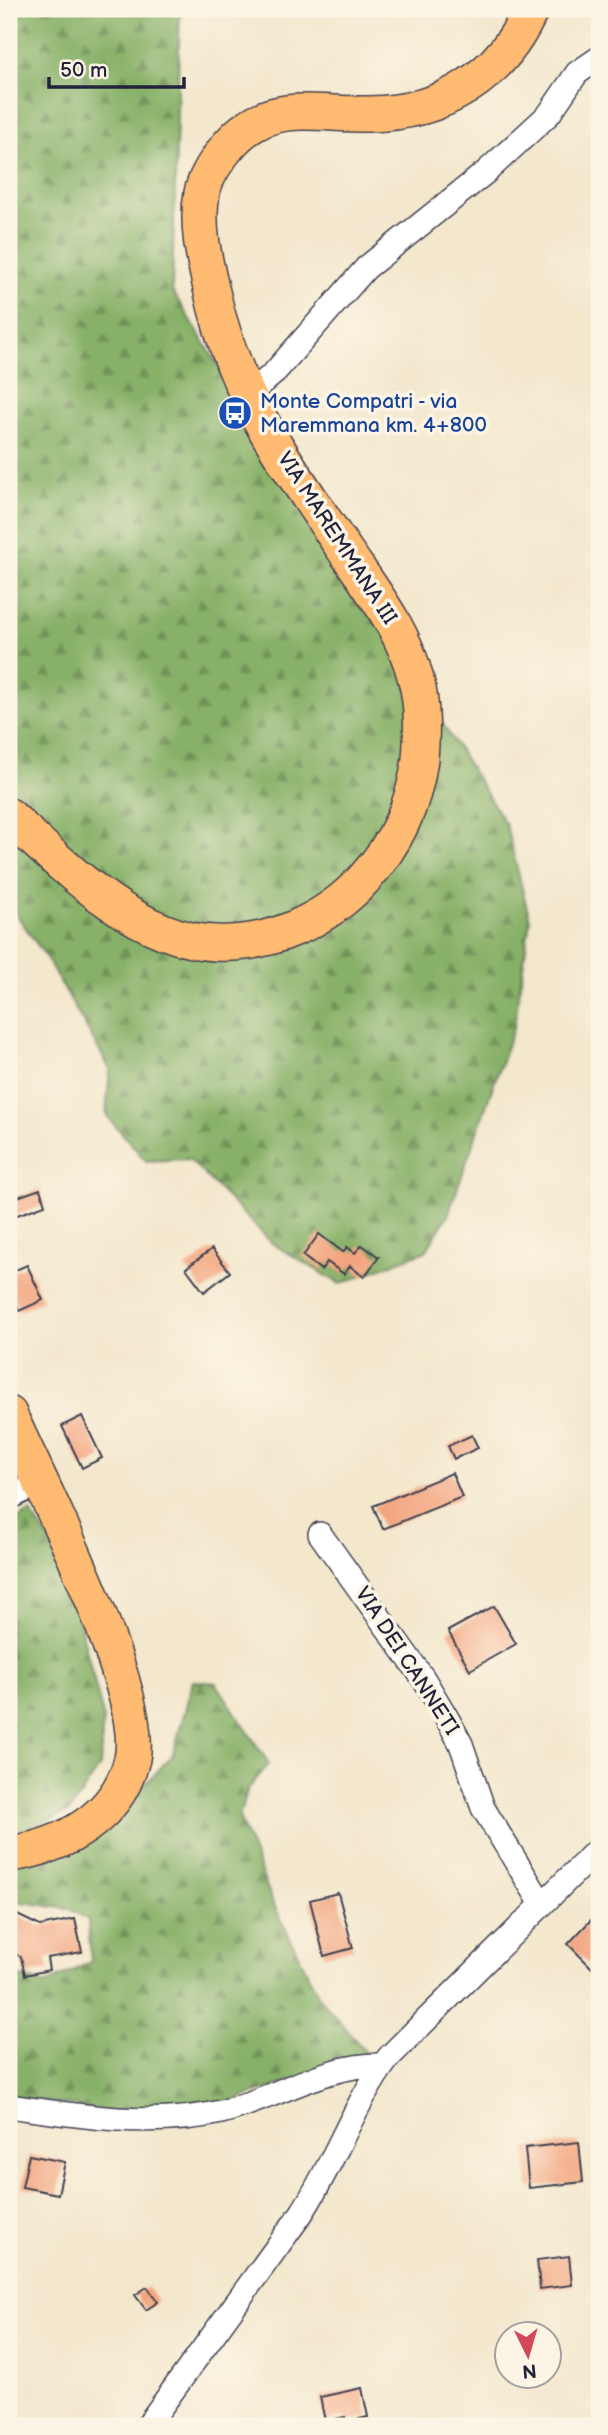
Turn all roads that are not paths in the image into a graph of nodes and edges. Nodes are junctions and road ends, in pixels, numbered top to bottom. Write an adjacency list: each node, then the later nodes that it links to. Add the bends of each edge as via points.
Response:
1 (531, 9): 3 (main road, VIA MAREMMANA III, via 493,68 447,99 390,113 276,114 248,125 221,155 202,192 202,244 223,332)
2 (599, 58): 3 (street, via 577,73 549,114 503,157 366,268 281,367)
3 (248, 395): 4 (main road, VIA MAREMMANA III, via 270,436 384,606 416,678 422,722 418,774 393,842 358,885 309,921 258,939 203,942 153,926 107,899)
4 (9, 816)
5 (9, 1414): 6 (main road)
6 (39, 1483): 7 (street); 10 (main road, via 105,1629 128,1706 133,1750 120,1788 97,1819 52,1843)
7 (9, 1498)
8 (320, 1534): 11 (street, VIA DEI CANNETI, via 448,1720 479,1800)
9 (599, 1848): 11 (street)
10 (9, 1854)
11 (542, 1904): 12 (street)
12 (383, 2065): 13 (street, via 344,2068 230,2109 192,2117 117,2117); 14 (street, via 301,2214)
13 (9, 2106)
14 (147, 2426)

